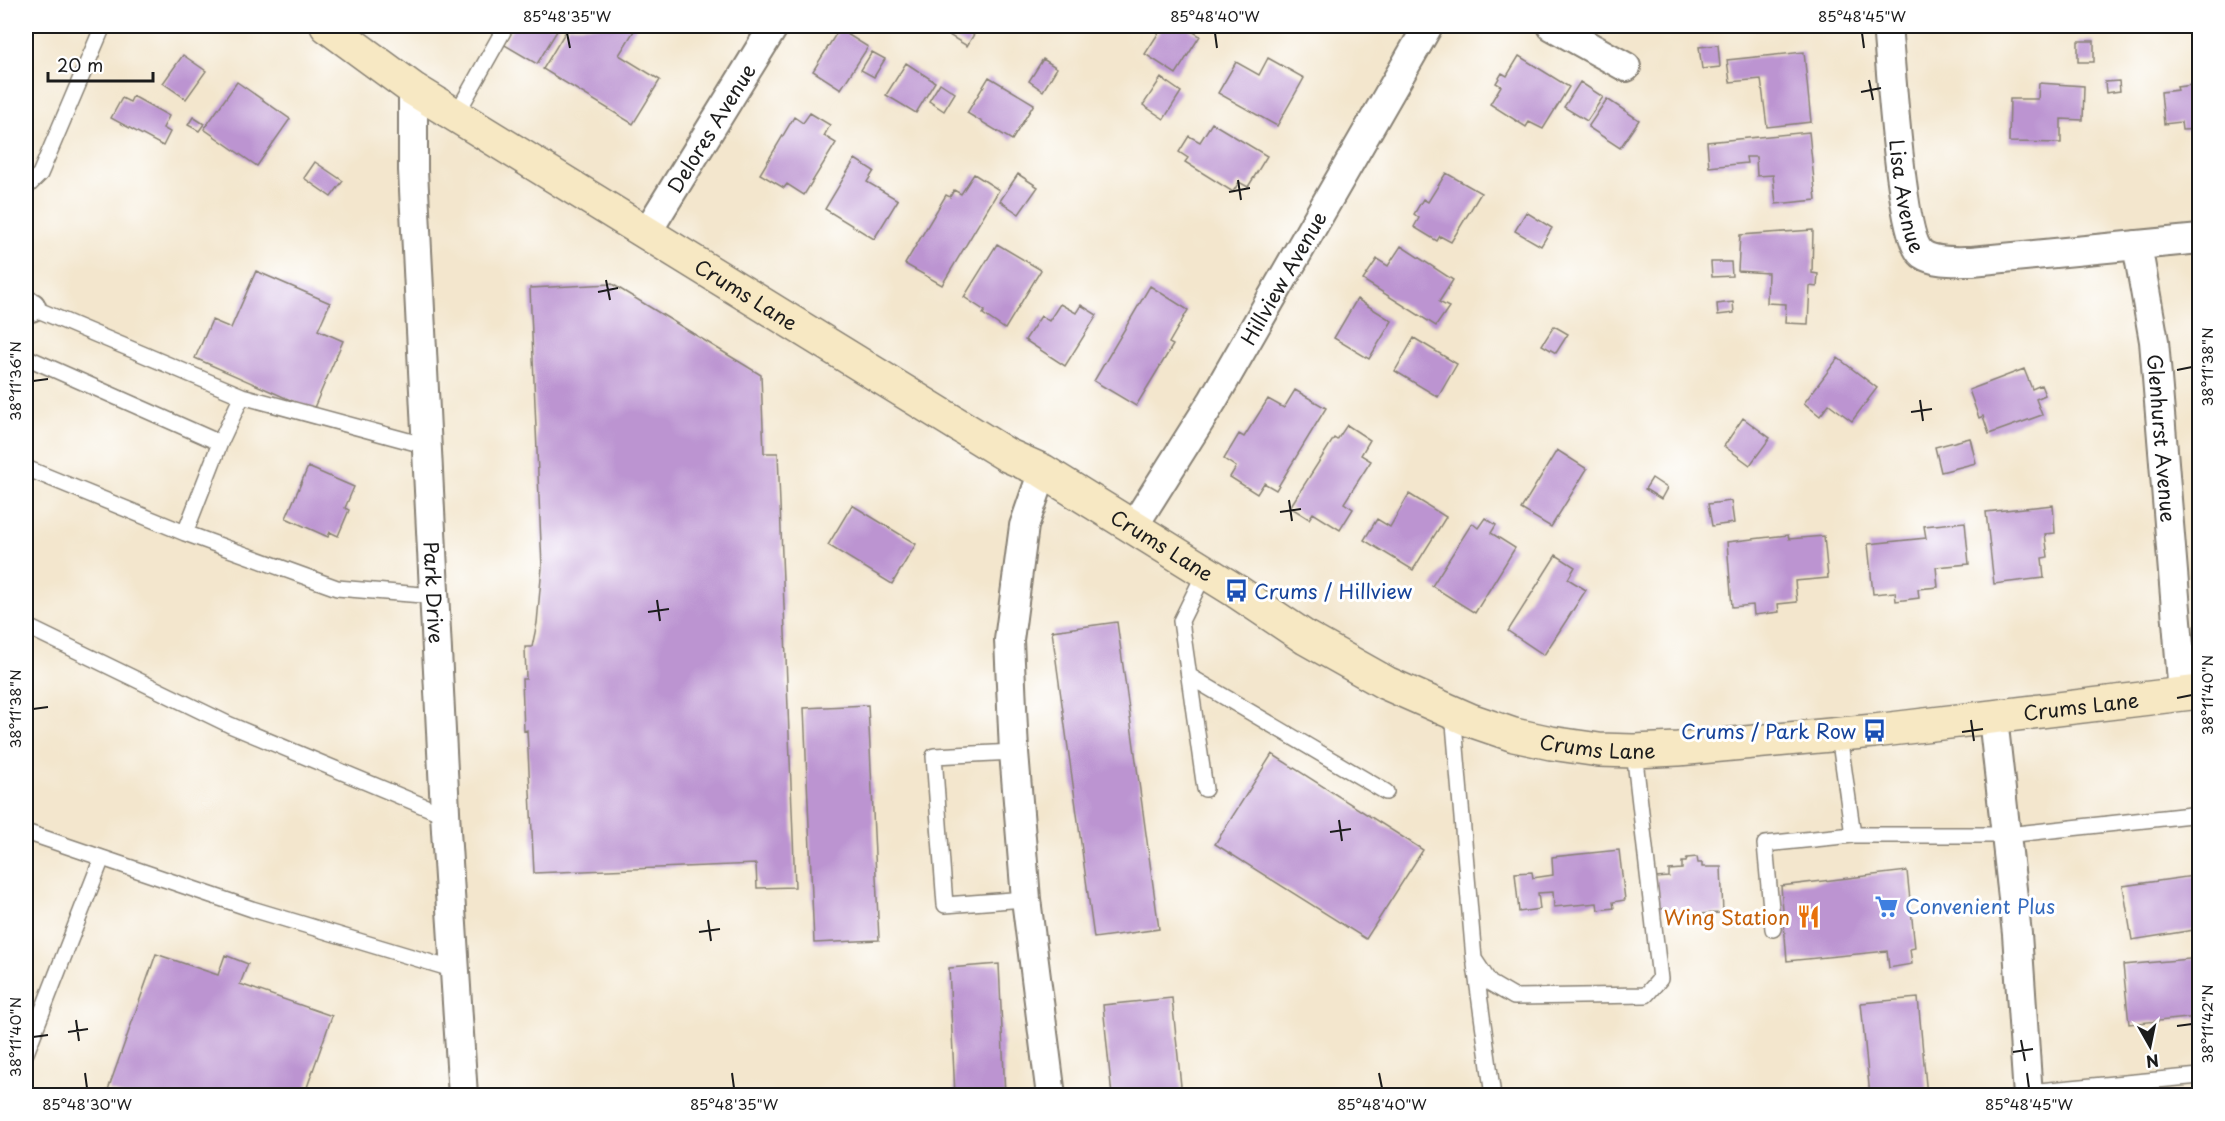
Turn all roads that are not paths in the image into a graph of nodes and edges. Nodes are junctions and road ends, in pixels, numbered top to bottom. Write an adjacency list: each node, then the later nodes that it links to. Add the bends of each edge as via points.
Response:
1 (103, 26): 11 (lane, via 40,174)
2 (329, 26): 9 (main road, Crums Lane)
3 (506, 26): 10 (lane)
4 (774, 26): 12 (street, Delores Avenue)
5 (1428, 26): 22 (street, Hillview Avenue, via 1213,400)
6 (1552, 26): 8 (street)
7 (1887, 26): 14 (street, Lisa Avenue, via 1904,204 1916,248 1924,255 1945,261 1972,261)
8 (1626, 67)
9 (413, 89): 10 (main road, Crums Lane); 19 (street, Park Drive, via 413,170)
10 (456, 115): 12 (main road, Crums Lane)
11 (26, 188)
12 (647, 232): 21 (main road, Crums Lane, via 1007,455)
13 (2199, 239): 14 (street)
14 (2137, 245): 28 (street, Glenhurst Avenue, via 2154,341)
15 (28, 306): 17 (lane)
16 (26, 357): 18 (lane)
17 (242, 396): 18 (lane); 19 (lane)
18 (220, 443): 23 (lane)
19 (427, 446): 25 (street, Park Drive)
20 (26, 468): 23 (lane)
21 (1043, 471): 22 (main road, Crums Lane); 33 (street, via 1024,526 1009,640)
22 (1133, 527): 24 (main road, Crums Lane)
23 (185, 533): 25 (lane, via 337,588)
24 (1205, 572): 27 (lane, via 1181,621); 29 (main road, Crums Lane, via 1336,655 1386,683)
25 (434, 596): 37 (street, Park Drive)
26 (26, 626): 37 (lane, via 230,725)
27 (1189, 676): 34 (lane); 35 (lane)
28 (2191, 693): 30 (main road, Crums Lane)
29 (1453, 712): 32 (main road, Crums Lane, via 1514,735 1551,743); 44 (lane)
30 (1993, 718): 31 (main road, Crums Lane); 40 (street)
31 (1839, 735): 32 (main road, Crums Lane); 39 (lane)
32 (1634, 751): 44 (lane, via 1660,979 1646,995 1514,997 1490,983)
33 (1014, 752): 42 (street); 42 (lane, via 934,756 945,904)
34 (1205, 789)
35 (1386, 792)
36 (2199, 814): 40 (lane)
37 (445, 815): 45 (street, Park Drive)
38 (26, 832): 41 (lane)
39 (1853, 835): 40 (lane); 43 (lane, via 1765,844)
40 (2007, 835): 48 (street)
41 (102, 858): 45 (lane, via 252,909); 46 (lane)
42 (1026, 899): 50 (street)
43 (1773, 929)
44 (1474, 959): 51 (lane)
45 (455, 970): 49 (street, Park Drive)
46 (26, 1053)
47 (2199, 1076): 48 (lane)
48 (2028, 1094)
49 (463, 1095)
50 (1051, 1095)
51 (1493, 1095)

